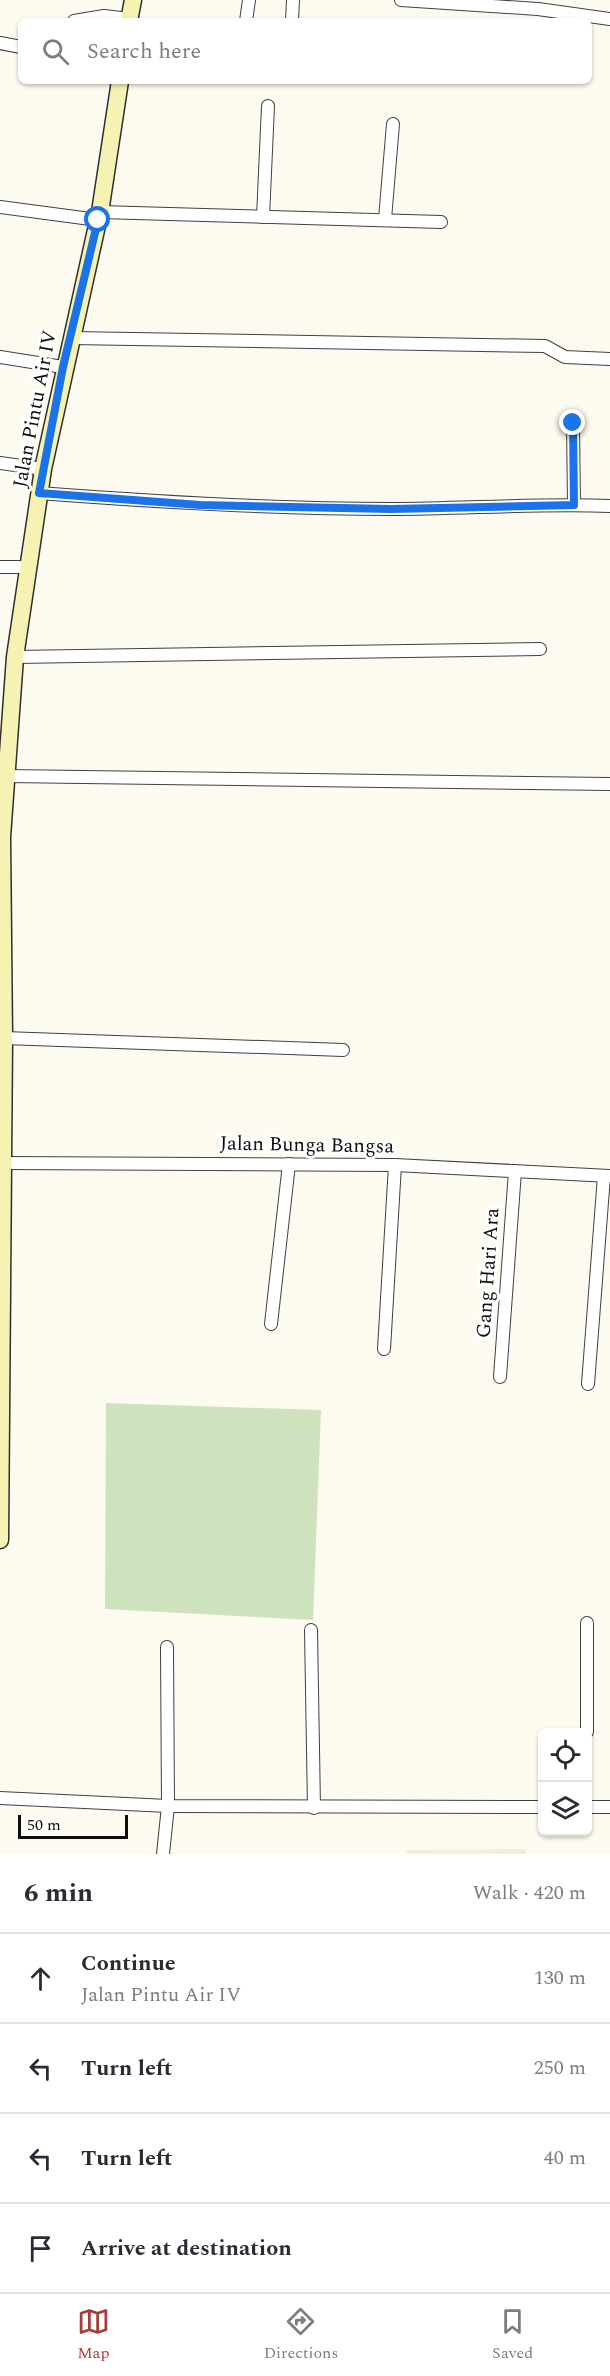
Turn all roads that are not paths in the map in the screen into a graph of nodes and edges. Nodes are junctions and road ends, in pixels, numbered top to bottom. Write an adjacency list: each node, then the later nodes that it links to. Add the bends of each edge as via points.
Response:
1 (133, 0): 8 (main road)
2 (249, 0): 9 (street)
3 (293, 0): 10 (street)
4 (401, 0): 5 (street)
5 (538, 5): 11 (street)
6 (92, 18): 7 (street)
7 (116, 18)
8 (129, 18)
9 (246, 18)
10 (292, 18)
11 (610, 19)
12 (0, 43): 13 (street)
13 (18, 46)
14 (120, 84): 18 (main road, Jalan Pintu Air IV)
15 (268, 106): 19 (street)
16 (393, 124): 20 (street)
17 (0, 207): 18 (street)
18 (99, 216): 19 (street); 22 (main road, Jalan Pintu Air IV)
19 (263, 217): 20 (street)
20 (385, 219): 21 (street)
21 (441, 222)
22 (71, 338): 24 (street, via 545,345 565,357); 25 (main road, Jalan Pintu Air IV)
23 (0, 357): 25 (street)
24 (610, 359)
25 (63, 367): 28 (main road, Jalan Pintu Air IV)
26 (573, 423): 30 (street)
27 (0, 463): 28 (street)
28 (43, 469): 29 (main road, Jalan Pintu Air IV)
29 (39, 493): 30 (street, via 200,505 391,509); 33 (main road, Jalan Pintu Air IV)
30 (574, 505): 31 (street)
31 (610, 506)
32 (0, 567): 33 (street)
33 (29, 567): 35 (main road, Jalan Pintu Air IV)
34 (540, 649): 35 (street)
35 (15, 657): 36 (main road, Jalan Pintu Air IV)
36 (6, 776): 37 (street); 38 (main road, Jalan Pintu Air IV)
37 (610, 784)
38 (1, 837): 39 (main road, Jalan Pintu Air IV)
39 (2, 960): 40 (main road, Jalan Pintu Air IV)
40 (4, 1038): 41 (street); 44 (main road, Jalan Pintu Air IV)
41 (343, 1050)
42 (289, 1164): 43 (street, Jalan Bunga Bangsa); 44 (street, Jalan Bunga Bangsa); 47 (street)
43 (395, 1166): 45 (street, Jalan Bunga Bangsa); 48 (street)
44 (2, 1168): 51 (main road, Jalan Pintu Air IV)
45 (515, 1171): 46 (street, Jalan Bunga Bangsa); 49 (street, Gang Hari Ara)
46 (607, 1176): 50 (street)
47 (271, 1324)
48 (384, 1349)
49 (500, 1377)
50 (588, 1384)
51 (1, 1418): 52 (main road, Jalan Pintu Air IV)
52 (0, 1540)
53 (586, 1623): 56 (street)
54 (311, 1630): 62 (street)
55 (167, 1647): 58 (street)
56 (587, 1728)
57 (0, 1798): 58 (street)
58 (168, 1806): 62 (street); 63 (street)
59 (538, 1807): 62 (street)
60 (592, 1807): 61 (street)
61 (610, 1807)
62 (314, 1808)
63 (163, 1854)

